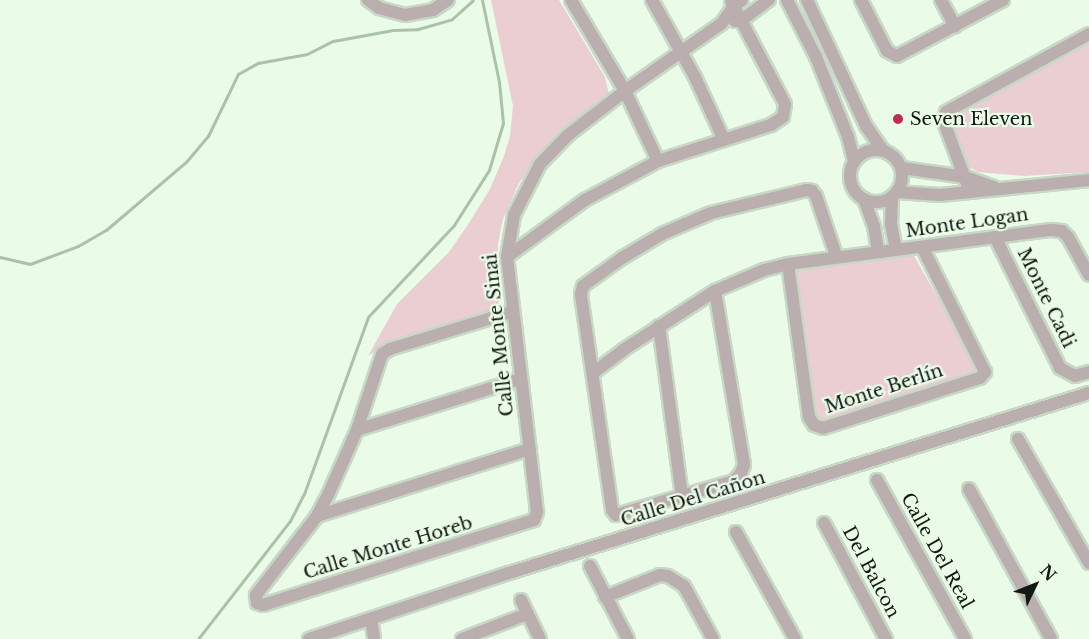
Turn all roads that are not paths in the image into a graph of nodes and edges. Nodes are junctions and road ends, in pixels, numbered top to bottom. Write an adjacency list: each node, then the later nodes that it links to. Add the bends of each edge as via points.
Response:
1 (368, 0): 2 (street, via 393,14 405,15 433,10)
2 (448, 0)
3 (571, 0): 17 (street)
4 (652, 0): 16 (street)
5 (769, 0): 12 (street)
6 (787, 0): 21 (street, via 816,57)
7 (807, 0): 19 (street, via 866,126)
8 (861, 0): 14 (street, via 889,53 900,55)
9 (941, 0): 14 (street)
10 (1003, 0): 14 (street)
11 (735, 2): 12 (street); 13 (street)
12 (742, 20): 13 (street); 18 (street, via 785,104 783,117 771,125)
13 (722, 23): 16 (street, Calle Monte Sinai)
14 (956, 26)
15 (1089, 34): 23 (street, via 946,112 944,122)
16 (681, 51): 17 (street, Calle Monte Sinai); 18 (street)
17 (625, 91): 20 (street); 33 (street, Calle Monte Sinai, via 568,135 540,164 514,215)
18 (723, 138): 20 (street)
19 (883, 150): 21 (street, via 867,151); 22 (street, via 895,157)
20 (658, 161): 33 (street, via 585,200)
21 (854, 161): 28 (street, via 850,182)
22 (902, 168): 23 (street); 27 (street, via 903,177)
23 (965, 177): 25 (street); 26 (street)
24 (1089, 180): 25 (street)
25 (998, 188): 26 (street)
26 (970, 192): 27 (street)
27 (895, 194): 28 (street, via 878,202); 31 (street, via 891,224)
28 (864, 199): 32 (street)
29 (995, 237): 30 (street, Monte Logan); 36 (street, Monte Logan, via 1062,231); 40 (street, Monte Cadi, via 1060,368 1075,375)
30 (922, 247): 31 (street, Monte Logan); 35 (street, Monte Berlín, via 985,372 980,378 823,428 814,425 809,417)
31 (896, 250): 32 (street, Monte Logan)
32 (878, 252): 34 (street, Monte Logan)
33 (507, 256): 38 (street, Calle Monte Sinai)
34 (837, 258): 35 (street, Monte Logan); 41 (street, via 816,196 807,190 711,213 662,234 583,286)
35 (788, 264): 37 (street, Monte Logan)
36 (1089, 274)
37 (715, 291): 39 (street, Monte Logan); 49 (street, via 744,465 734,481)
38 (511, 312): 42 (street, Calle Monte Sinai); 44 (street, via 382,354)
39 (660, 326): 41 (street, Monte Logan); 49 (street)
40 (1089, 372)
41 (593, 373): 49 (street, via 612,510 616,515)
42 (521, 379): 44 (street); 46 (street, Calle Monte Sinai)
43 (1089, 393): 59 (street, Calle Del Cañon)
44 (357, 430): 50 (street)
45 (1018, 439): 54 (street)
46 (530, 449): 50 (street); 51 (street, Calle Monte Sinai, via 537,512)
47 (877, 480): 68 (street, Calle Del Real)
48 (969, 489): 69 (street)
49 (682, 497)
50 (317, 516): 51 (street, Calle Monte Horeb, via 256,595 256,601 263,605)
51 (531, 522)
52 (824, 523): 67 (street, Del Balcon)
53 (736, 532): 66 (street)
54 (1089, 563)
55 (590, 566): 56 (street)
56 (605, 597): 64 (street); 65 (street, via 660,575 668,576 684,586)
57 (521, 600): 58 (street)
58 (527, 614): 60 (street); 63 (street)
59 (370, 619): 61 (street, Calle Del Cañon); 62 (street)
60 (539, 638)
61 (309, 639)
62 (374, 639)
63 (462, 639)
64 (628, 639)
65 (713, 639)
66 (795, 639)
67 (886, 639)
68 (966, 639)
69 (1052, 639)

